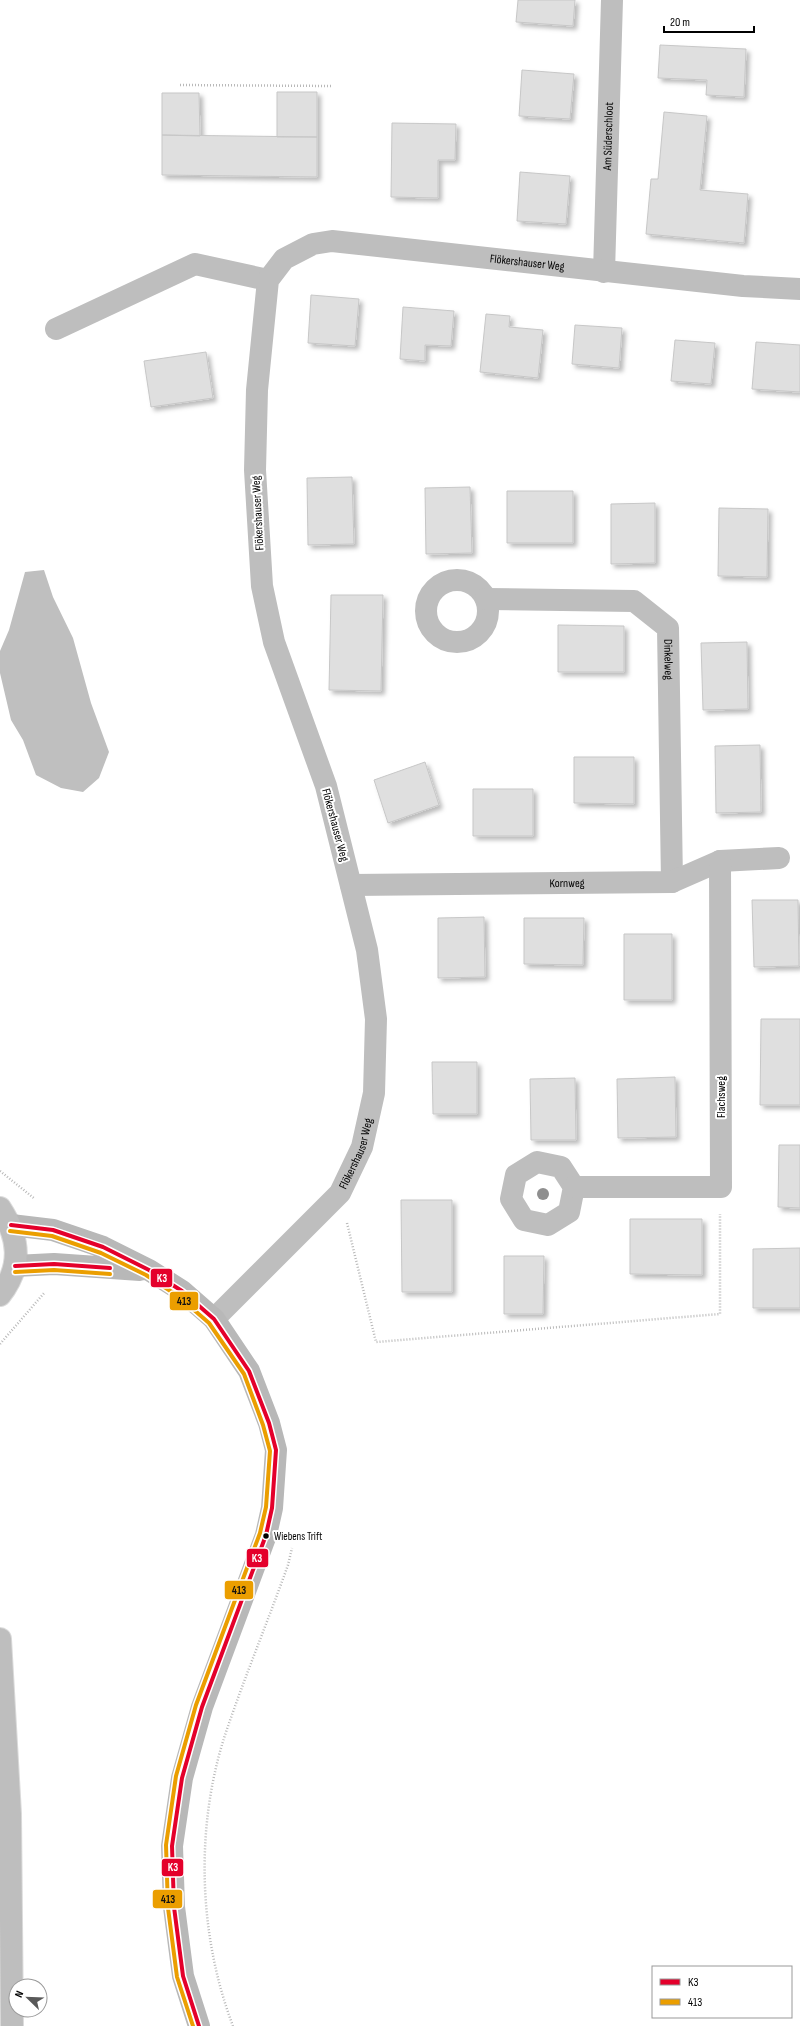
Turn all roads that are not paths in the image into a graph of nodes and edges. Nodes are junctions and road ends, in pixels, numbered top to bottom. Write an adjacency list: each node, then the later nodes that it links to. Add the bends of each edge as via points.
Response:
1 (612, 0): 2 (street, Am Süderschloot)
2 (604, 272): 3 (street, Flökershauser Weg, via 332,241 313,244 284,259); 4 (street, Flökershauser Weg)
3 (268, 280): 5 (street, via 195,264); 10 (street, Flökershauser Weg, via 257,390 255,470 262,586 274,642 326,786)
4 (800, 289)
5 (56, 329)
6 (486, 599): 9 (street, Dinkelweg, via 634,601 668,628)
7 (779, 858): 8 (street, Kornweg)
8 (720, 861): 9 (street, Kornweg); 11 (street, Flachsweg, via 721,1187)
9 (672, 882): 10 (street, Kornweg)
10 (351, 885): 16 (street, Flökershauser Weg, via 368,950 376,1019 374,1094 362,1147 340,1193)
11 (574, 1188)
12 (6, 1217): 13 (street, via 16,1245); 14 (main road, via 96,1244)
13 (15, 1266): 14 (main road, via 54,1264); 15 (street, via 8,1285)
14 (149, 1270): 16 (main road, via 182,1291)
15 (0, 1295)
16 (214, 1319): 19 (main road, via 249,1371 269,1423 276,1450 275,1483 266,1535 202,1707 182,1778 172,1846 174,1907 183,1976)
17 (0, 1639): 18 (street, via 10,1814)
18 (12, 2026)
19 (199, 2026)

